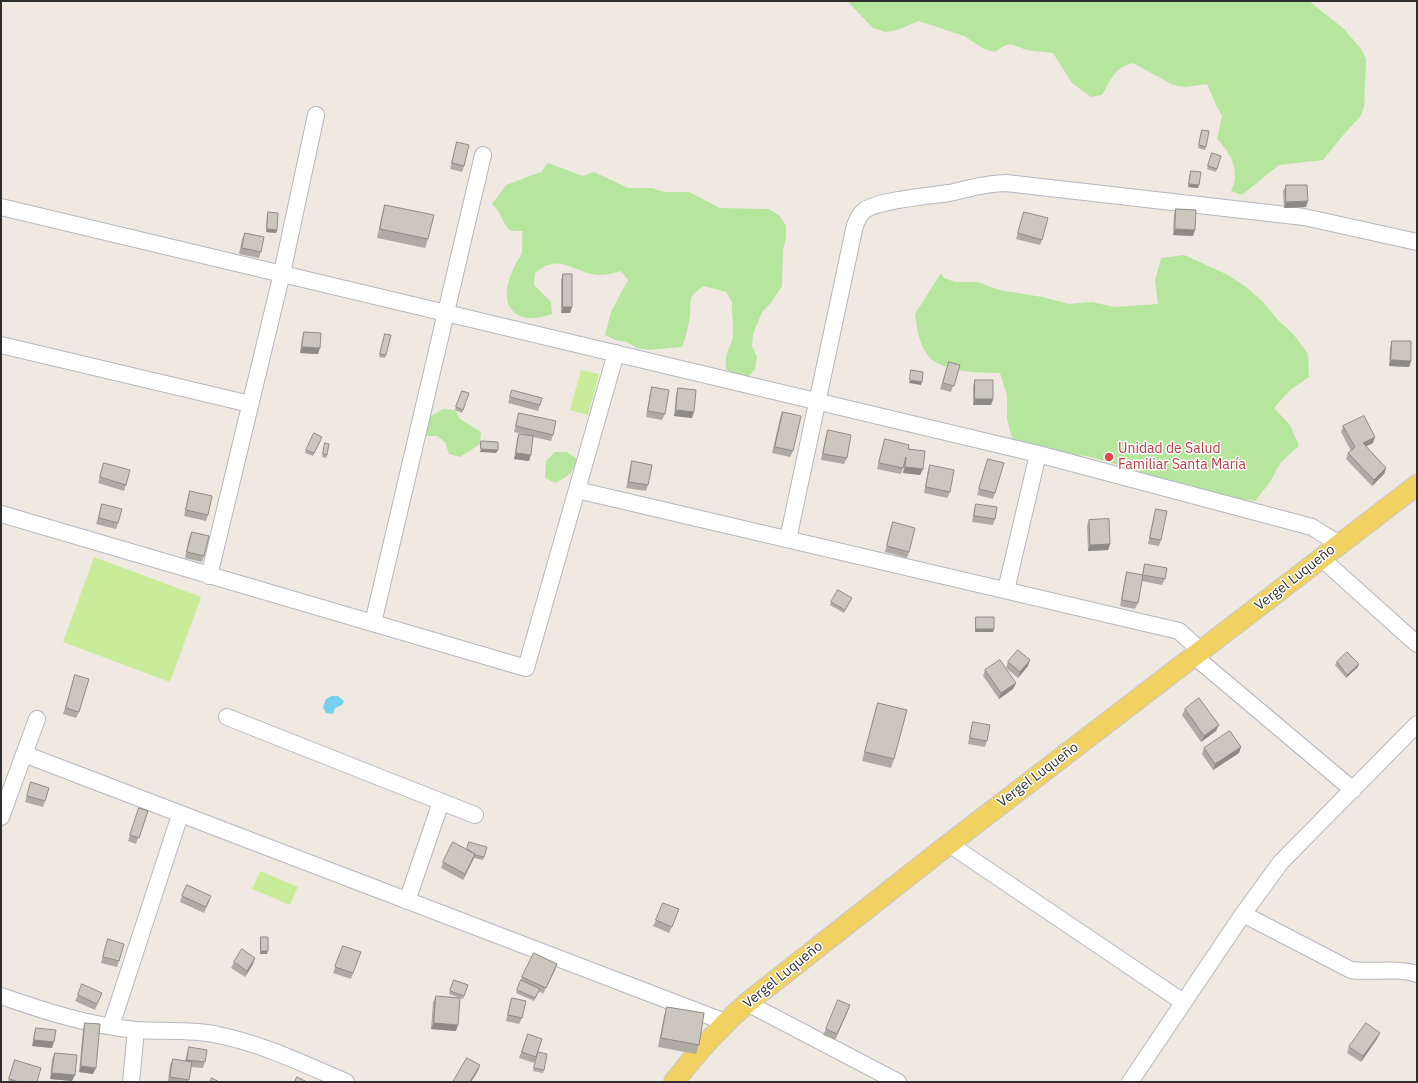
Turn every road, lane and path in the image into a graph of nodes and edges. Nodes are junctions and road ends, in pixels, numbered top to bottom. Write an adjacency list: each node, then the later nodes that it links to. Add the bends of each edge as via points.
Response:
1 (316, 115): 5 (street)
2 (483, 155): 6 (street)
3 (1, 207): 5 (street)
4 (1417, 242): 9 (street, via 1304,217 1006,182 989,183 878,205 866,209 859,215 855,225)
5 (282, 273): 6 (street); 10 (street)
6 (446, 312): 8 (street); 20 (street)
7 (1, 345): 10 (street)
8 (616, 352): 9 (street); 13 (street)
9 (818, 400): 11 (street); 15 (street)
10 (250, 404): 18 (street)
11 (1038, 454): 16 (street, via 1312,527); 19 (street)
12 (1417, 485): 16 (main road, Vergel Luqueño)
13 (577, 490): 15 (street); 20 (street, via 526,668)
14 (1, 514): 18 (street)
15 (788, 539): 19 (street)
16 (1339, 544): 17 (main road, Vergel Luqueño)
17 (1321, 558): 21 (street); 22 (main road, Vergel Luqueño)
18 (208, 576): 20 (street)
19 (1006, 590): 22 (street, via 1179,631)
20 (372, 623)
21 (1417, 644)
22 (1198, 653): 27 (street); 32 (main road, Vergel Luqueño)
23 (227, 717): 28 (street)
24 (37, 719): 26 (street)
25 (1417, 724): 27 (street)
26 (24, 754): 29 (street); 31 (street)
27 (1353, 790): 34 (street, via 1281,862)
28 (441, 802): 30 (street); 33 (street)
29 (180, 814): 33 (street); 40 (street)
30 (475, 815)
31 (1, 817)
32 (949, 844): 37 (street); 38 (main road, Vergel Luqueño)
33 (408, 901): 39 (street)
34 (1244, 914): 35 (street, via 1351,970 1409,971); 37 (street)
35 (1417, 974)
36 (1, 996): 40 (street, via 62,1015)
37 (1183, 1002): 46 (street)
38 (747, 1003): 39 (main road, Vergel Luqueño); 45 (street)
39 (725, 1022): 44 (main road, Vergel Luqueño)
40 (111, 1026): 41 (street)
41 (136, 1030): 42 (street); 43 (street, via 216,1034 244,1041)
42 (132, 1082)
43 (346, 1082)
44 (674, 1082)
45 (898, 1082)
46 (1130, 1082)

